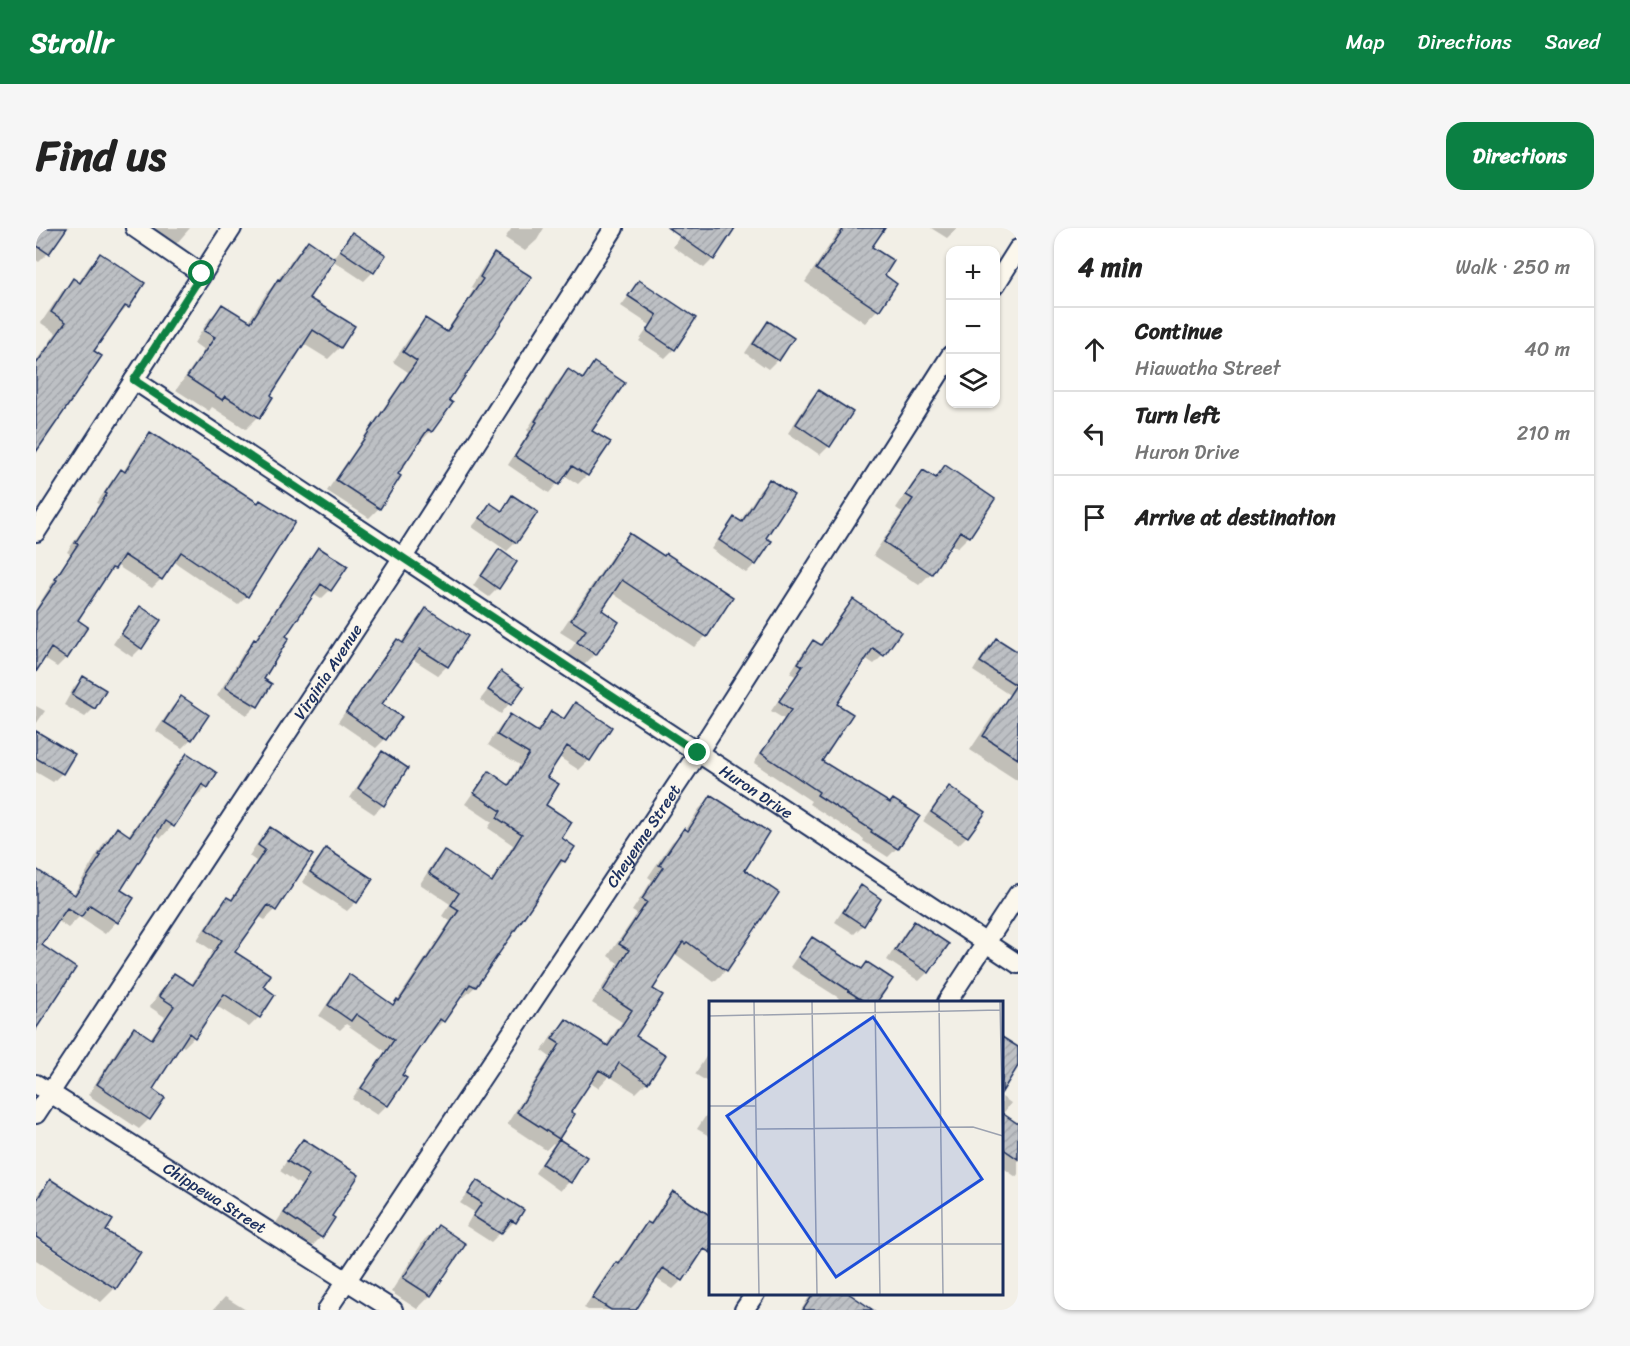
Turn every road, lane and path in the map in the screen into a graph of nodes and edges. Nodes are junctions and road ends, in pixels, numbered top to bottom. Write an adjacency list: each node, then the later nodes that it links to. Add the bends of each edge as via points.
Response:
1 (135, 228): 5 (street)
2 (232, 228): 5 (street)
3 (614, 228): 10 (street, Virginia Avenue)
4 (1018, 249): 6 (street)
5 (202, 274): 8 (street)
6 (1000, 278)
7 (946, 363): 11 (street, Cheyenne Street)
8 (134, 380): 9 (street); 10 (street, Huron Drive)
9 (36, 532)
10 (403, 557): 11 (street, Huron Drive); 16 (street, Virginia Avenue)
11 (698, 753): 13 (street, Huron Drive); 18 (street, Cheyenne Street)
12 (1018, 894): 13 (street)
13 (987, 942): 14 (street, Huron Drive); 15 (street)
14 (1018, 964)
15 (948, 1001)
16 (43, 1089): 17 (street, Virginia Avenue); 18 (street, Chippewa Street)
17 (36, 1114)
18 (347, 1280): 20 (street, Cheyenne Street); 21 (street, Chippewa Street)
19 (754, 1295): 22 (street)
20 (327, 1310)
21 (393, 1310)
22 (744, 1310)

